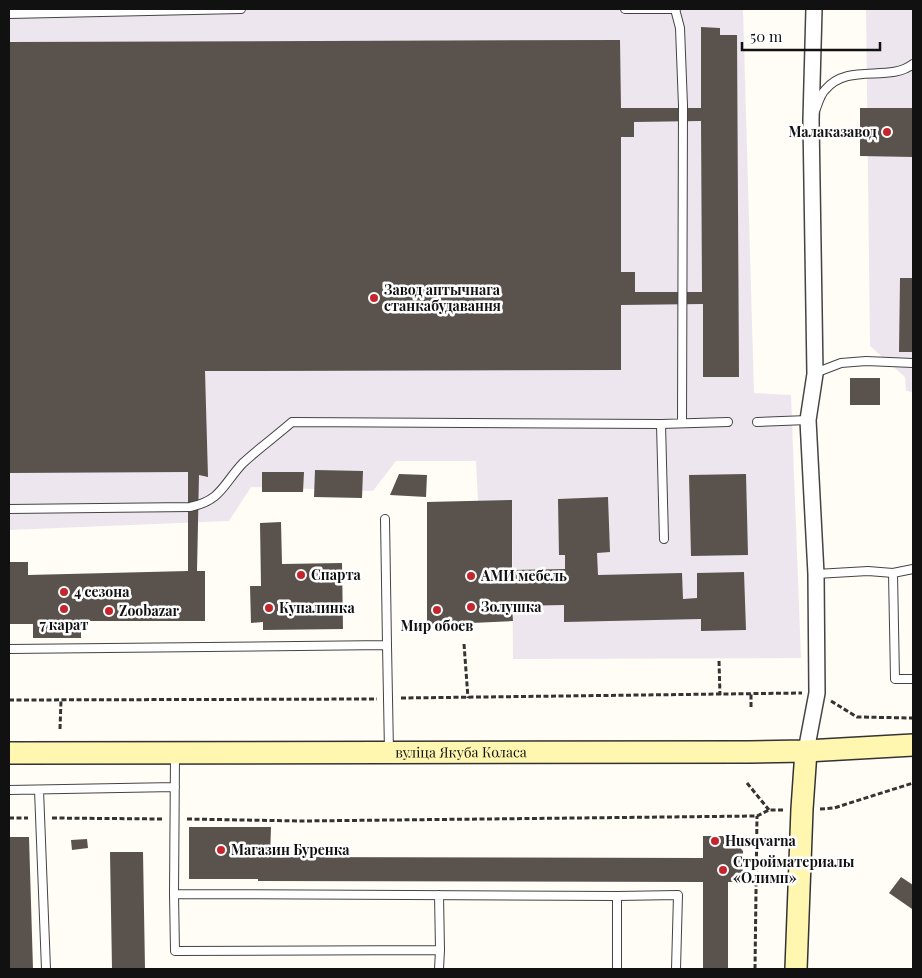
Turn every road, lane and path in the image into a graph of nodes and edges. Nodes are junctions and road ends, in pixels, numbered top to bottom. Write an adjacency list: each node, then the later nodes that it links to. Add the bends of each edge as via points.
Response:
1 (241, 9): 5 (lane)
2 (625, 9): 3 (lane)
3 (675, 9): 13 (lane, via 680,28 682,106)
4 (814, 9): 7 (street)
5 (9, 14)
6 (913, 64): 7 (lane, via 890,72 841,77 825,90)
7 (811, 120): 9 (street)
8 (913, 363): 9 (lane, via 841,363)
9 (814, 374): 10 (street)
10 (808, 420): 12 (lane); 20 (street)
11 (728, 422): 13 (lane)
12 (757, 422)
13 (682, 423): 14 (lane)
14 (661, 424): 15 (lane, via 292,422 243,464 218,495 204,504 190,507); 17 (lane)
15 (9, 509)
16 (385, 519): 22 (lane)
17 (664, 540)
18 (913, 569): 19 (lane)
19 (893, 573): 20 (lane); 25 (lane, via 895,679)
20 (816, 574): 26 (street)
21 (464, 644): 30 (path)
22 (387, 645): 23 (lane); 29 (lane)
23 (9, 649)
24 (719, 661): 28 (path)
25 (913, 679)
26 (817, 693): 27 (path); 34 (path, via 856,717); 37 (street)
27 (751, 694): 28 (path); 33 (path)
28 (720, 695): 30 (path)
29 (388, 698): 30 (path); 32 (path); 39 (lane)
30 (468, 698)
31 (9, 700): 32 (path)
32 (61, 700): 35 (path)
33 (751, 707)
34 (913, 718)
35 (60, 729)
36 (913, 745): 37 (main road, вуліца Якуба Коласа)
37 (806, 751): 39 (main road, вуліца Якуба Коласа); 46 (main road)
38 (174, 752): 39 (main road, вуліца Якуба Коласа); 40 (main road, вуліца Якуба Коласа); 43 (lane)
39 (389, 752)
40 (9, 753)
41 (913, 783): 46 (path, via 834,808)
42 (747, 784): 47 (path)
43 (175, 787): 45 (lane); 51 (lane)
44 (9, 790): 45 (lane)
45 (39, 790): 50 (lane)
46 (802, 809): 47 (path); 61 (main road)
47 (769, 810): 48 (path)
48 (757, 816): 51 (path, via 300,821); 60 (path)
49 (9, 818): 50 (path)
50 (41, 818): 51 (path); 56 (lane)
51 (175, 819): 52 (lane)
52 (174, 894): 53 (lane); 55 (lane, via 175,951)
53 (439, 895): 54 (lane); 55 (lane)
54 (617, 896): 58 (lane); 59 (lane, via 678,895)
55 (440, 950): 57 (lane)
56 (46, 969)
57 (440, 969)
58 (617, 969)
59 (676, 969)
60 (755, 969)
61 (796, 969)

